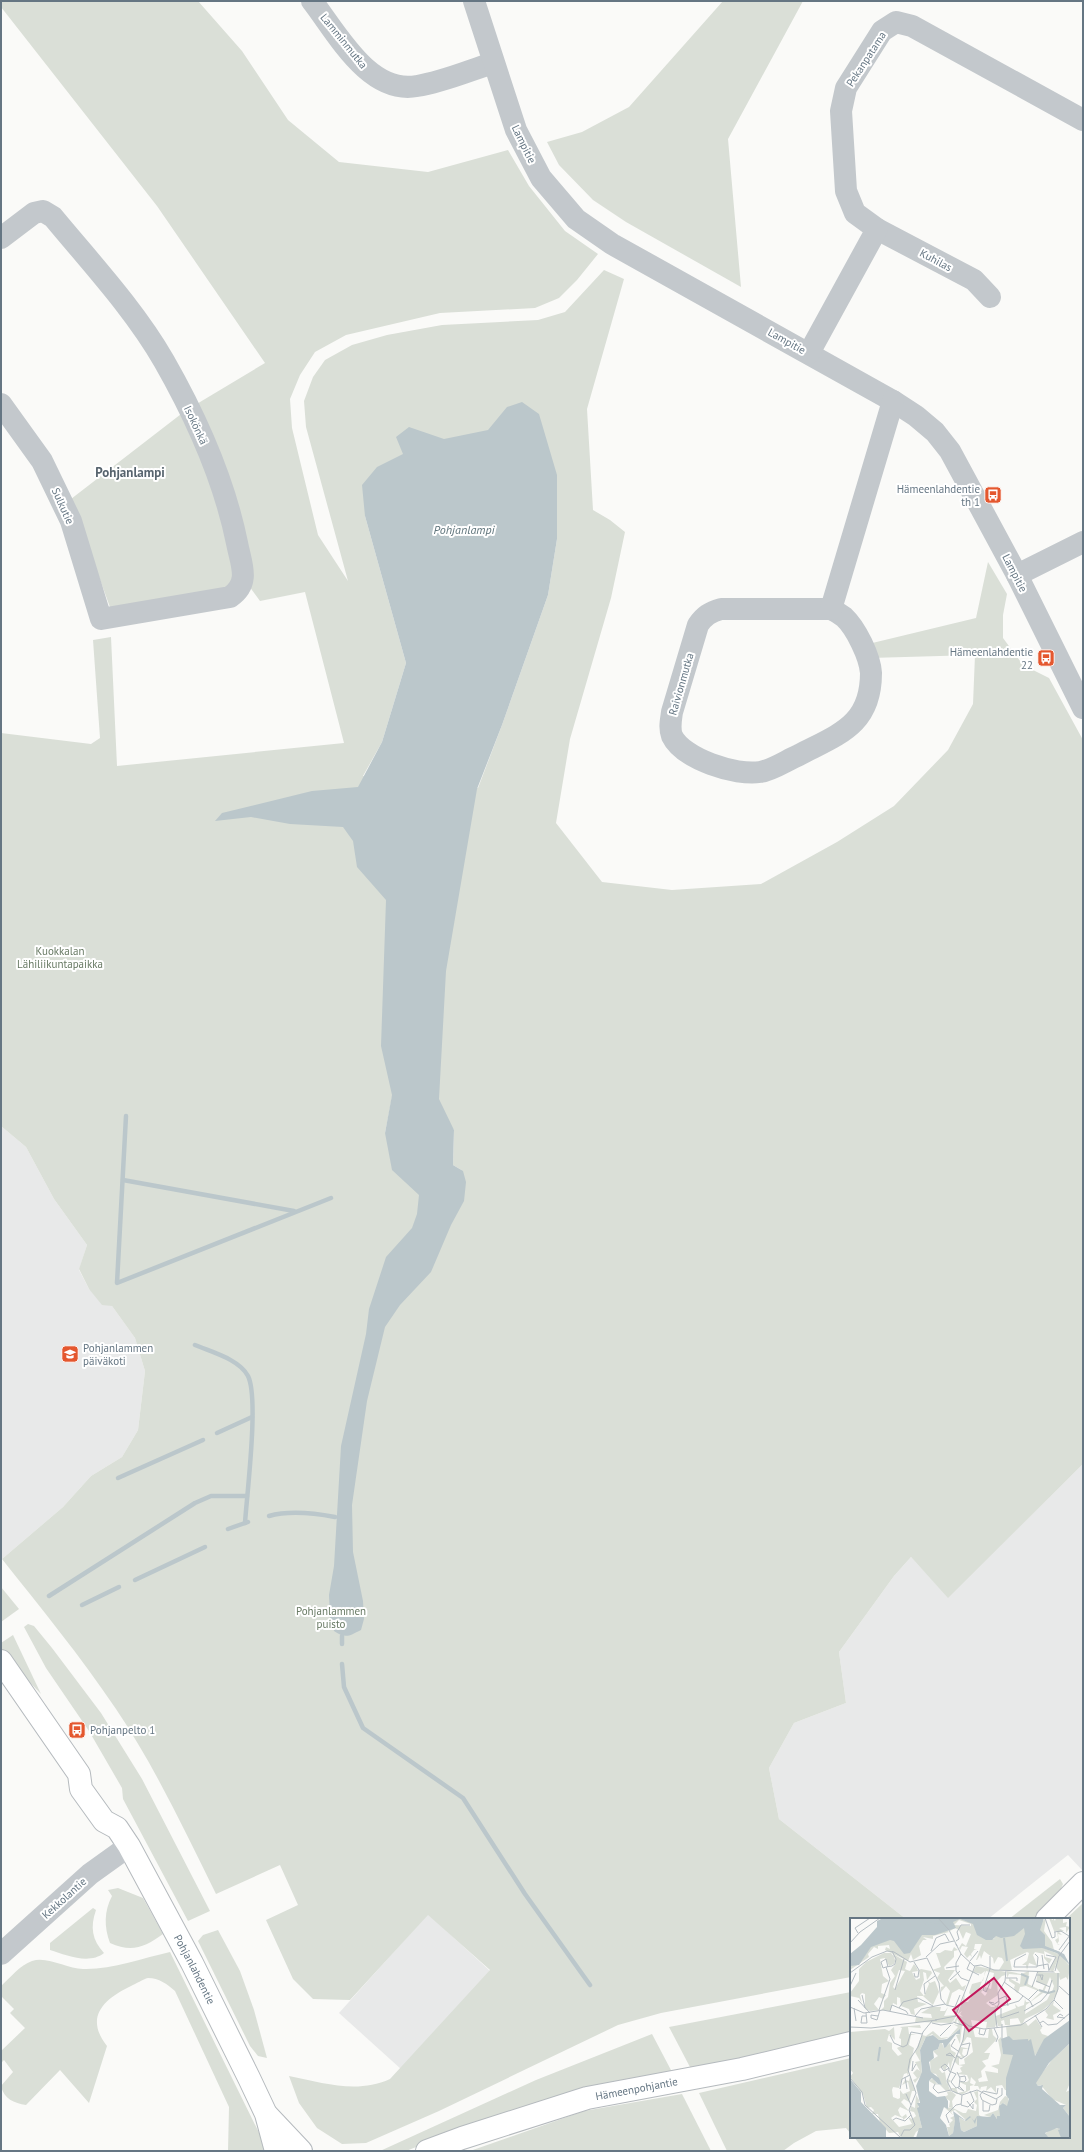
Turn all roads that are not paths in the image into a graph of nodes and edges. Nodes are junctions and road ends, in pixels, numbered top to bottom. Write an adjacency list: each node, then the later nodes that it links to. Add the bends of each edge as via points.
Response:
1 (312, 1): 3 (street, Lamminmutka, via 361,65 378,80 396,86 416,87)
2 (474, 1): 3 (street, Lampitie)
3 (493, 63): 8 (street, Lampitie, via 516,130 541,178 576,219 612,244)
4 (1083, 120): 5 (street, Pekanpatama, via 912,26 896,22 882,31 846,88 841,111 846,191 855,213)
5 (877, 229): 7 (street, Kuhilas, via 974,280); 8 (street)
6 (1, 238): 14 (street, Isokönkä, via 34,213 44,211 53,217 124,304 163,360 201,430 231,514 244,580 238,592 230,597)
7 (990, 297)
8 (809, 354): 9 (street, Lampitie)
9 (893, 401): 12 (street, Lampitie, via 935,432 950,451); 13 (street)
10 (1, 404): 14 (street, Sulkutie, via 42,461 71,521)
11 (1083, 542): 12 (street)
12 (1017, 575): 15 (street, Lampitie)
13 (831, 609): 13 (street, Raivionmutka, via 844,617 866,650 871,666 869,698 863,710 842,732 769,769 750,773 738,772 698,758 686,752 677,743 670,725 672,712 698,625 703,617 721,609)
14 (101, 619)
15 (1083, 708)
16 (1, 1661): 17 (main road, Pohjanlahdentie, via 79,1774 81,1789 104,1821)
17 (123, 1837): 20 (street, Kekkolantie, via 90,1874); 22 (main road, Pohjanlahdentie, via 192,1963)
18 (1083, 1883): 19 (main road)
19 (1048, 1918)
20 (1, 1954)
21 (850, 2043): 25 (main road, Hämeenpohjantie, via 742,2069 587,2098)
22 (266, 2114): 23 (main road, Pohjanlahdentie); 24 (main road, Pohjanlahdentie)
23 (276, 2151)
24 (301, 2151)
25 (427, 2151)

